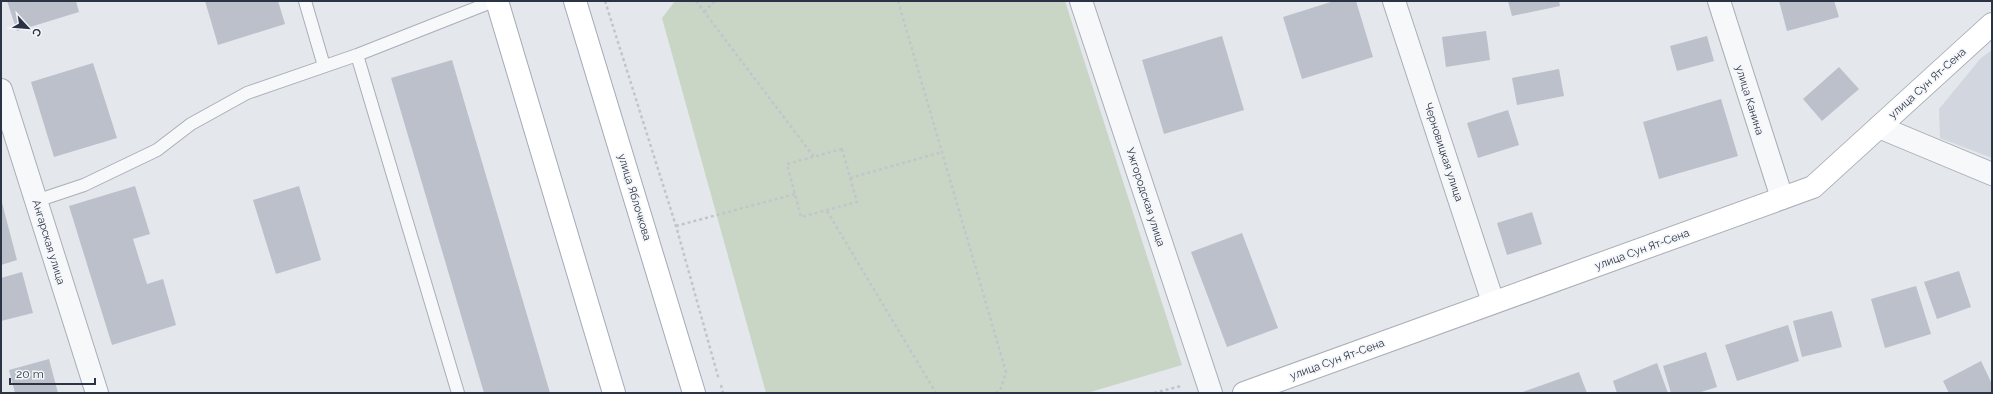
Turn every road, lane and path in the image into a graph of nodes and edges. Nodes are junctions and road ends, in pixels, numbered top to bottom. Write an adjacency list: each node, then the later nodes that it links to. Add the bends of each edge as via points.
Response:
1 (305, 1): 15 (lane)
2 (494, 1): 14 (lane)
3 (497, 1): 31 (main road)
4 (575, 1): 32 (main road, улица Яблочкова)
5 (605, 1): 26 (path)
6 (696, 1): 12 (path)
7 (715, 1): 12 (path)
8 (898, 1): 18 (path)
9 (1081, 1): 28 (street, Ужгородская улица)
10 (1394, 1): 27 (street, Черновицкая улица)
11 (1719, 1): 23 (street, улица Канина)
12 (704, 12): 19 (path)
13 (1992, 24): 17 (main road, улица Сун Ят-Сена)
14 (356, 55): 15 (lane); 30 (lane)
15 (324, 66): 24 (lane, via 247,93 191,124 157,150 84,185)
16 (1, 90): 24 (street, Ангарская улица)
17 (1879, 127): 20 (street); 23 (main road, улица Сун Ят-Сена, via 1813,187)
18 (942, 152): 21 (path); 35 (path, via 1006,372 1000,391)
19 (814, 157): 21 (path, via 842,149); 22 (path, via 787,164)
20 (1992, 174)
21 (850, 178): 25 (path, via 857,202)
22 (795, 194): 25 (path, via 801,218); 26 (path)
23 (1782, 198): 27 (main road, улица Сун Ят-Сена)
24 (36, 201): 29 (street, Ангарская улица)
25 (827, 211): 34 (path)
26 (676, 226): 33 (path)
27 (1493, 302): 37 (main road, улица Сун Ят-Сена)
28 (1209, 386): 36 (path)
29 (96, 393)
30 (458, 393)
31 (614, 393)
32 (694, 393)
33 (723, 393)
34 (936, 393)
35 (994, 393)
36 (1154, 393)
37 (1244, 393)

